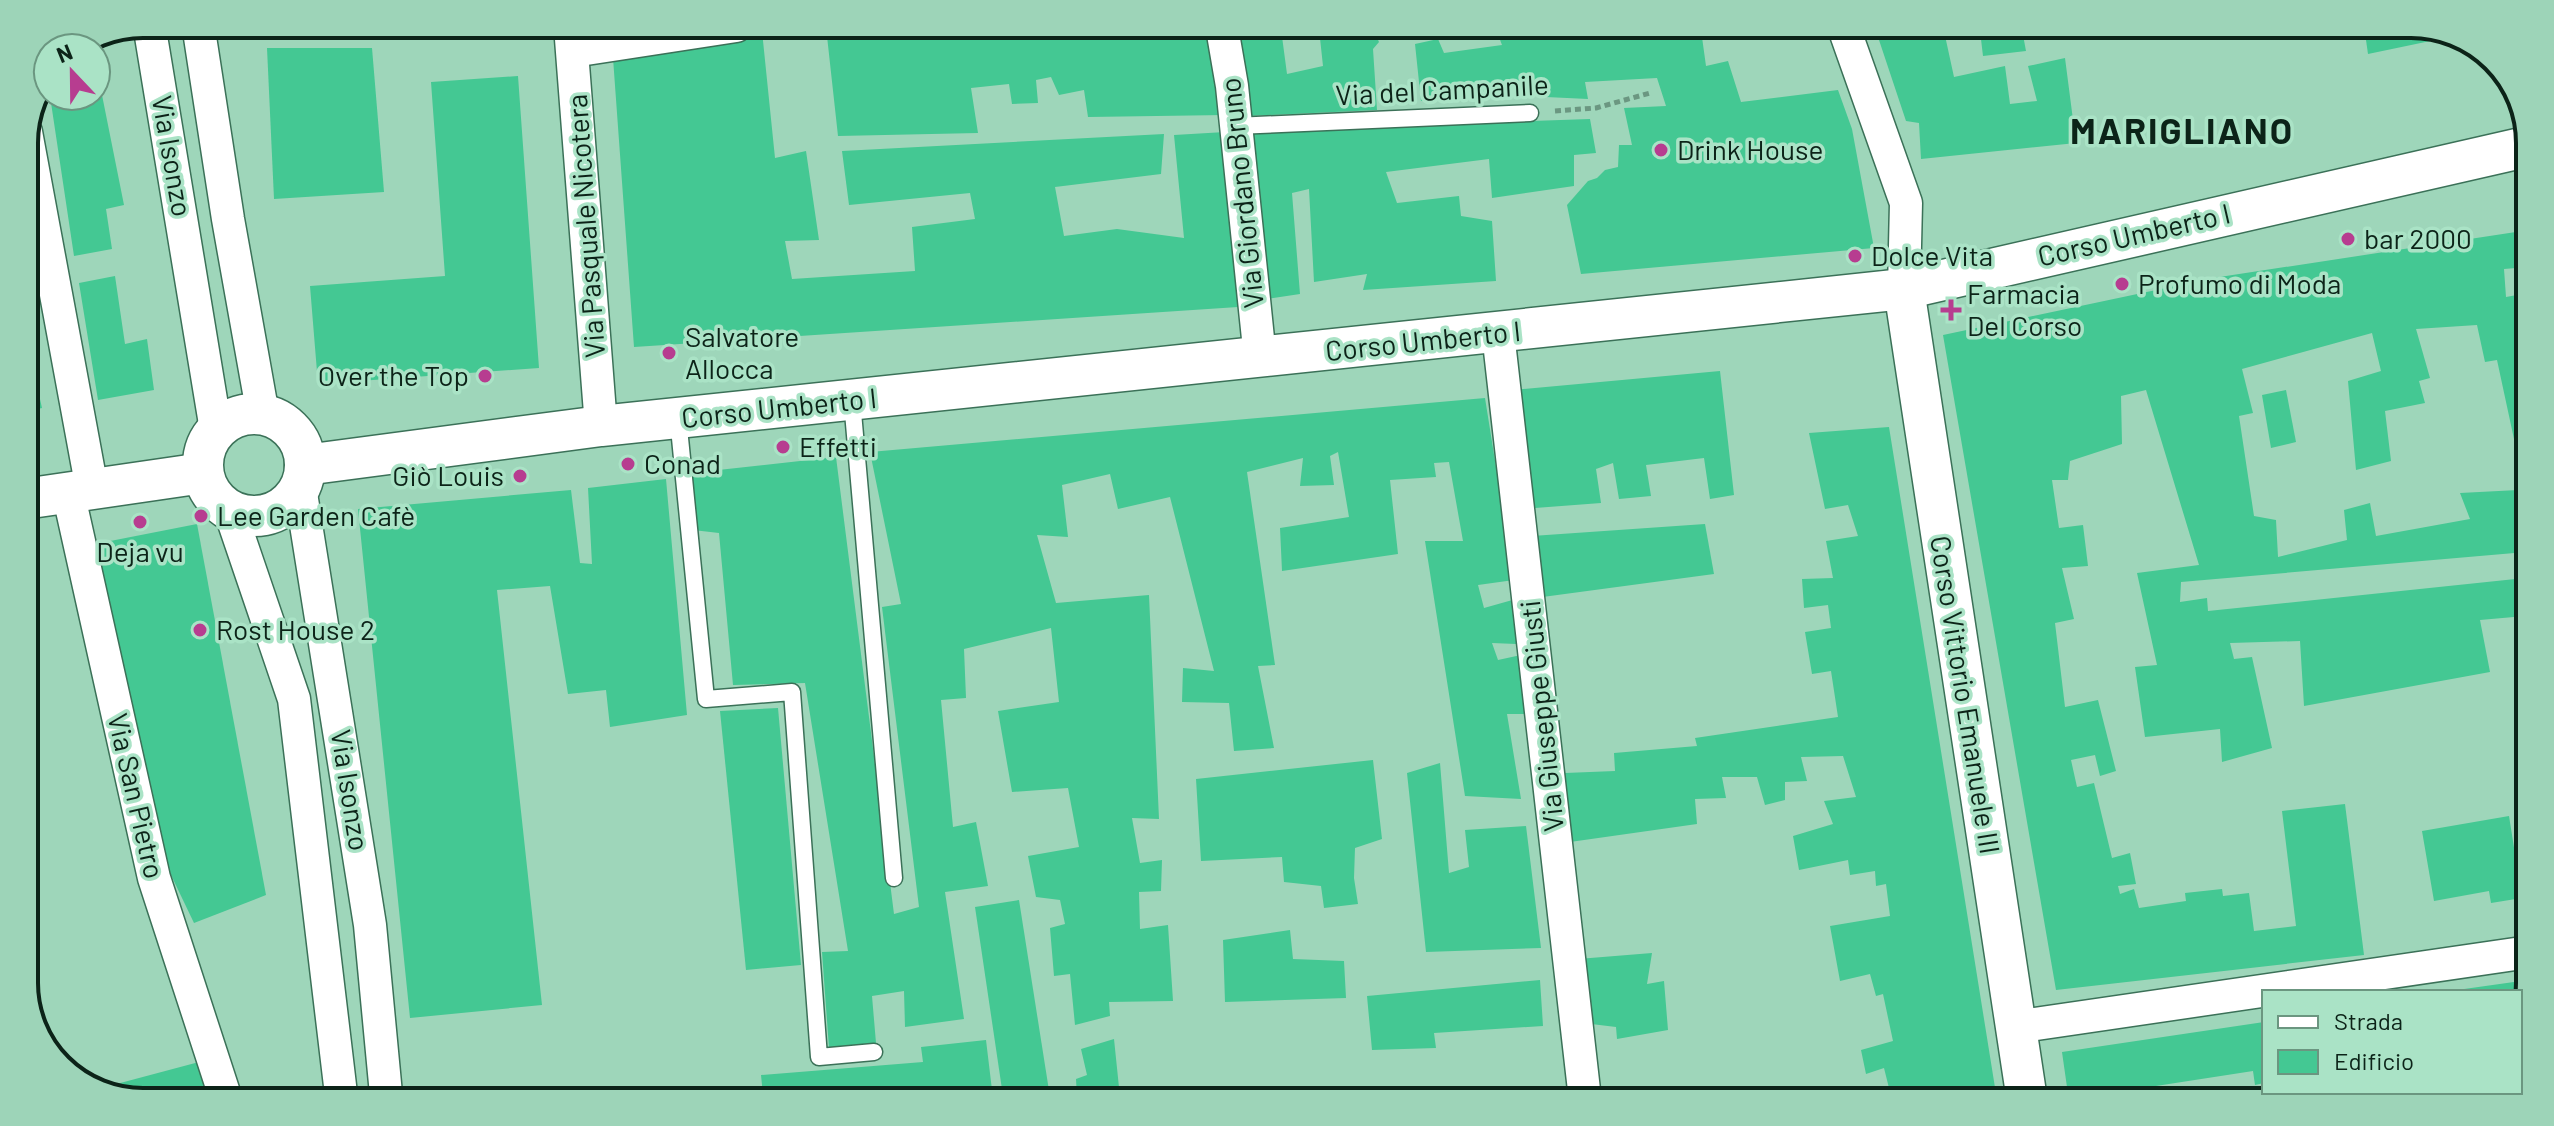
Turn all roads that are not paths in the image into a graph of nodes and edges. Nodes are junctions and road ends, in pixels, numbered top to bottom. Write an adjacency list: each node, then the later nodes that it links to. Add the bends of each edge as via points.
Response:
1 (151, 38): 17 (street, Via Isonzo)
2 (200, 38): 14 (street, Via Isonzo)
3 (572, 38): 16 (street, Via Pasquale Nicotera)
4 (1223, 38): 7 (street, Via Giordano Bruno)
5 (1847, 38): 10 (street, via 1906,203)
6 (1530, 113): 7 (lane, Via del Campanile)
7 (1235, 126): 12 (street, Via Giordano Bruno)
8 (2516, 149): 10 (street, Corso Umberto I)
9 (38, 212): 20 (street, Via San Pietro)
10 (1904, 289): 11 (street, Corso Umberto I); 28 (street, Corso Vittorio Emanuele III)
11 (1498, 333): 12 (street, Corso Umberto I); 33 (street, Via Giuseppe Giusti)
12 (1260, 358): 13 (street, Corso Umberto I)
13 (852, 401): 15 (street, Corso Umberto I); 23 (lane)
14 (263, 415): 17 (street, via 230,420); 19 (street, via 288,428 303,451)
15 (678, 418): 16 (street, Corso Umberto I); 29 (lane, via 706,699 792,692 819,1057)
16 (601, 426): 19 (street, Corso Umberto I)
17 (216, 430): 18 (street, via 203,458)
18 (203, 473): 20 (street); 22 (street, via 207,488)
19 (302, 476): 22 (street, via 278,510 262,516); 32 (street, Via Isonzo, via 370,925)
20 (80, 491): 21 (street); 30 (street, Via San Pietro, via 154,878)
21 (38, 497)
22 (230, 511): 31 (street, Via Isonzo, via 294,699)
23 (894, 878)
24 (2516, 954): 25 (street)
25 (2402, 982): 26 (street)
26 (2333, 990)
27 (2262, 998): 28 (street)
28 (2015, 1027): 34 (street, Corso Vittorio Emanuele III)
29 (874, 1052)
30 (222, 1088)
31 (340, 1088)
32 (385, 1088)
33 (1584, 1088)
34 (2025, 1088)

